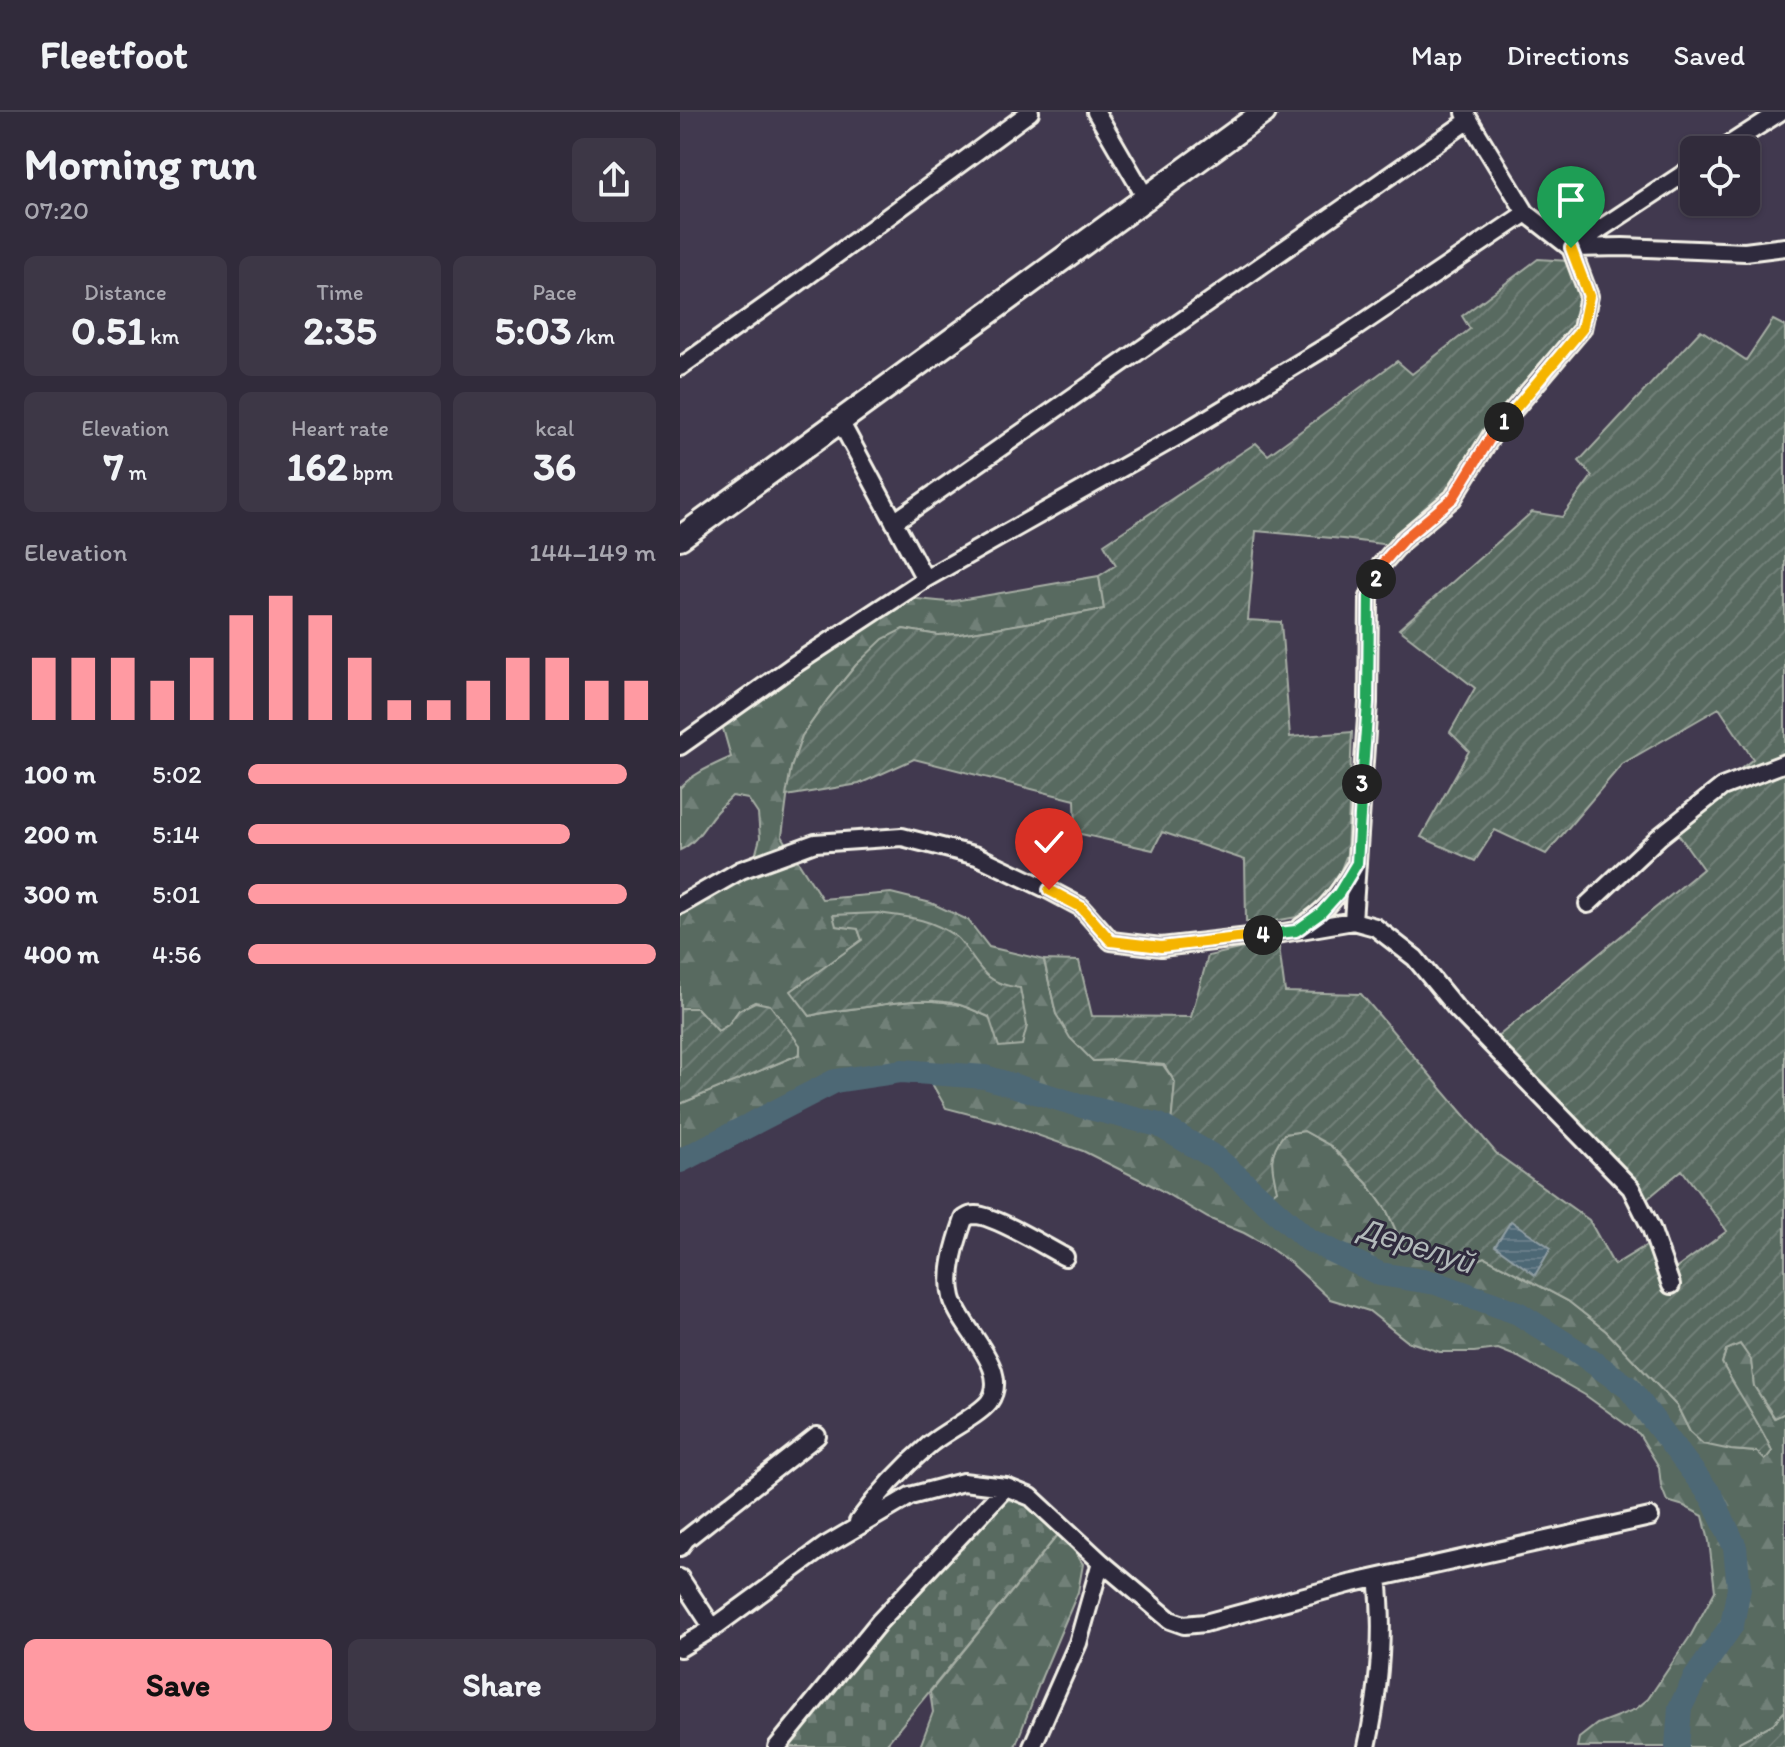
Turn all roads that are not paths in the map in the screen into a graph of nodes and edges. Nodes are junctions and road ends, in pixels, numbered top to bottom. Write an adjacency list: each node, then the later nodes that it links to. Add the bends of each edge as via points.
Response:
1 (1030, 112): 12 (street)
2 (1096, 112): 8 (street)
3 (1264, 112): 8 (main road)
4 (1780, 112): 6 (street)
5 (1466, 116): 9 (street); 14 (street)
6 (1743, 136)
7 (1680, 176): 11 (street)
8 (1146, 198): 13 (main road)
9 (1526, 213): 11 (street); 16 (street, via 1339,339)
10 (1785, 247): 11 (street, via 1745,252)
11 (1571, 248): 19 (street, via 1589,296 1582,329 1492,435 1453,498 1381,565 1369,597)
12 (680, 367)
13 (840, 421): 14 (street); 15 (main road)
14 (894, 522): 16 (street)
15 (680, 538)
16 (925, 579): 17 (street)
17 (680, 746)
18 (1785, 763): 20 (street, via 1722,787)
19 (1357, 863): 22 (street); 23 (street, via 1339,893)
20 (1588, 904)
21 (680, 905): 23 (street, via 741,870 815,843 902,837 977,856 1049,890 1081,907 1111,941 1161,947)
22 (1353, 921): 23 (street); 25 (street, via 1375,927 1415,958 1456,1008 1631,1188)
23 (1296, 931)
24 (1065, 1257): 29 (street, via 983,1217 964,1219 951,1278 952,1299 994,1373 990,1401 930,1444)
25 (1671, 1285)
26 (817, 1436): 30 (street)
27 (1006, 1487): 29 (street, via 963,1482 910,1496); 31 (street, via 1031,1497); 36 (street, via 879,1622)
28 (1650, 1517): 33 (street)
29 (852, 1530): 34 (street)
30 (680, 1547)
31 (1101, 1562): 33 (street, via 1170,1620 1184,1625); 37 (street, via 1078,1643)
32 (680, 1578): 34 (street)
33 (1378, 1578): 38 (street, via 1381,1657)
34 (713, 1628): 35 (street)
35 (680, 1648)
36 (777, 1747)
37 (1032, 1747)
38 (1367, 1747)

